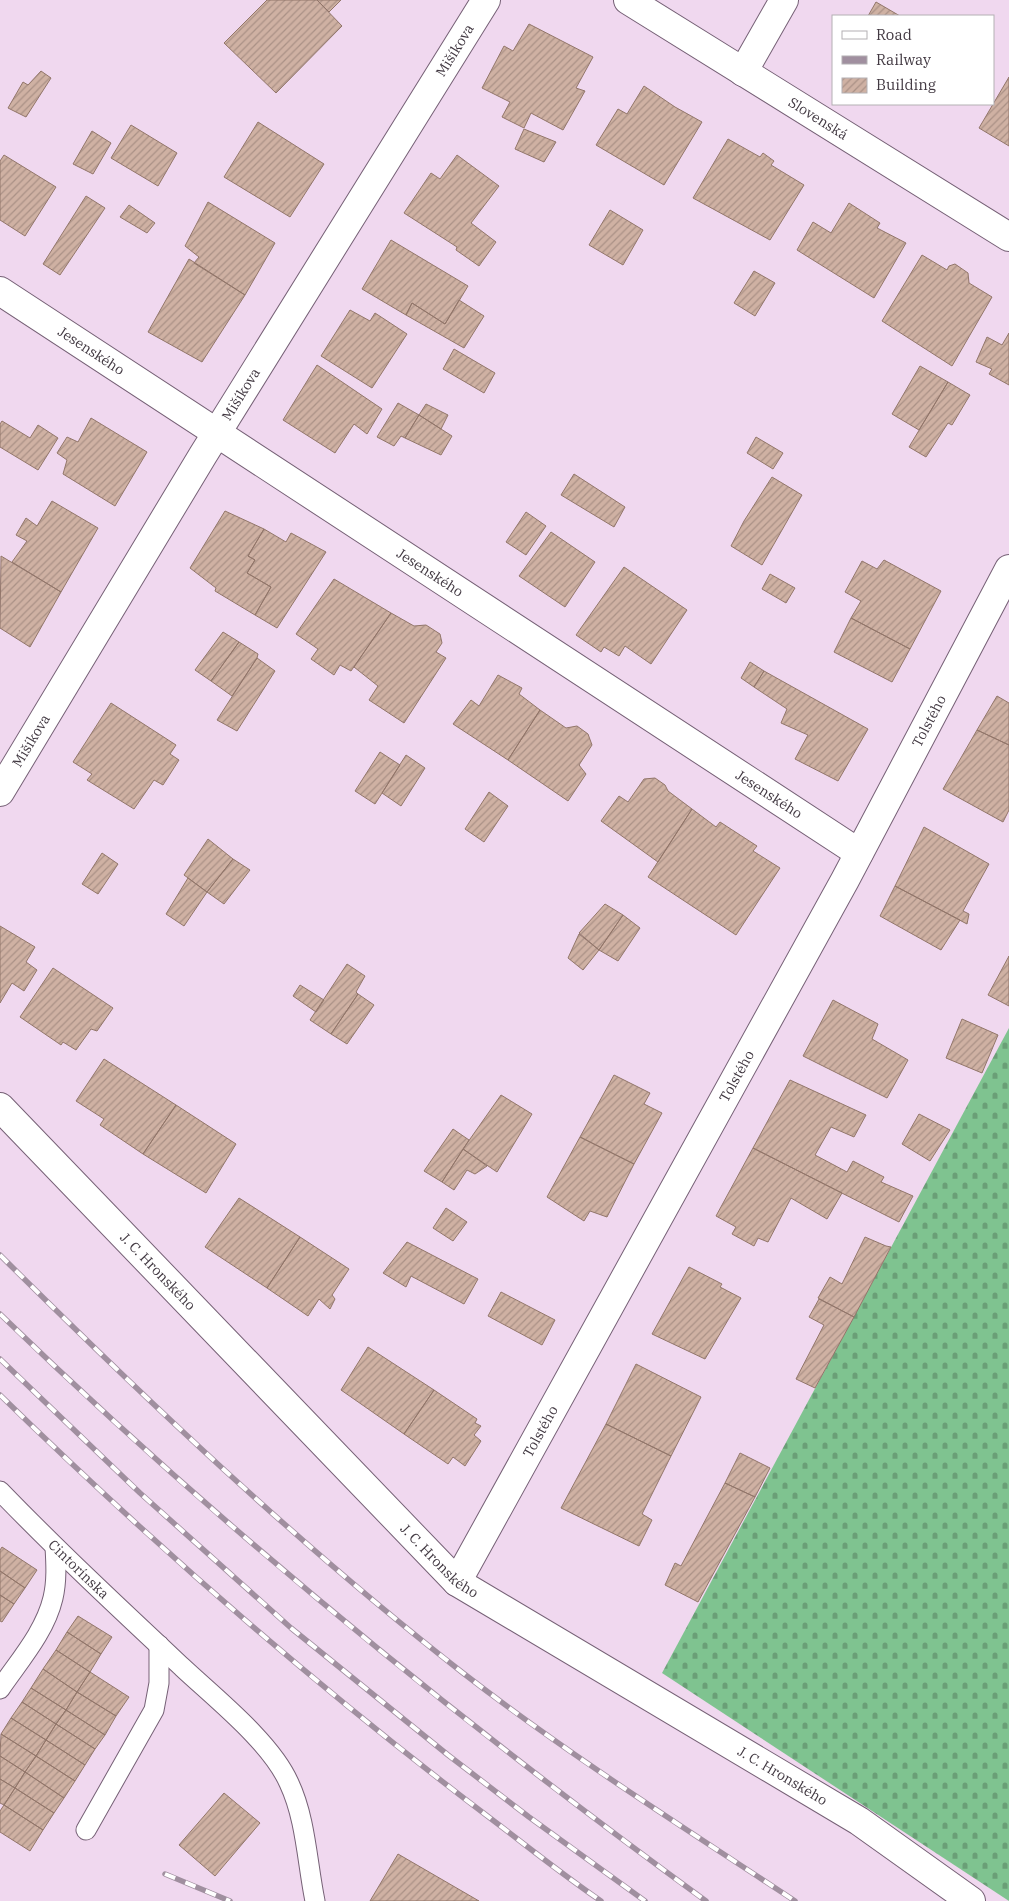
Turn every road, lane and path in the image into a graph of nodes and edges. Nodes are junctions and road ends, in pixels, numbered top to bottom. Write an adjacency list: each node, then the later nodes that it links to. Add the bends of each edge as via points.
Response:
1 (486, 0): 7 (street, Mišíkova)
2 (628, 0): 4 (street, Slovenská)
3 (784, 0): 4 (street)
4 (743, 72): 5 (street, Slovenská)
5 (1009, 237)
6 (0, 291): 7 (street, Jesenského)
7 (216, 433): 9 (street, Mišíkova); 10 (street, Jesenského)
8 (1009, 569): 10 (street, Tolstého)
9 (0, 792)
10 (859, 853): 14 (street, Tolstého)
11 (0, 1107): 14 (street, J. C. Hronského)
12 (0, 1491): 13 (lane, Cintorínska)
13 (55, 1547): 15 (lane, Cintorínska); 16 (lane, via 53,1598 44,1623)
14 (457, 1582): 19 (street, J. C. Hronského, via 859,1821)
15 (159, 1645): 17 (lane, via 159,1683 154,1710); 18 (lane, Cintorínska, via 242,1723 276,1760 298,1804)
16 (0, 1689)
17 (86, 1830)
18 (315, 1901)
19 (971, 1901)

